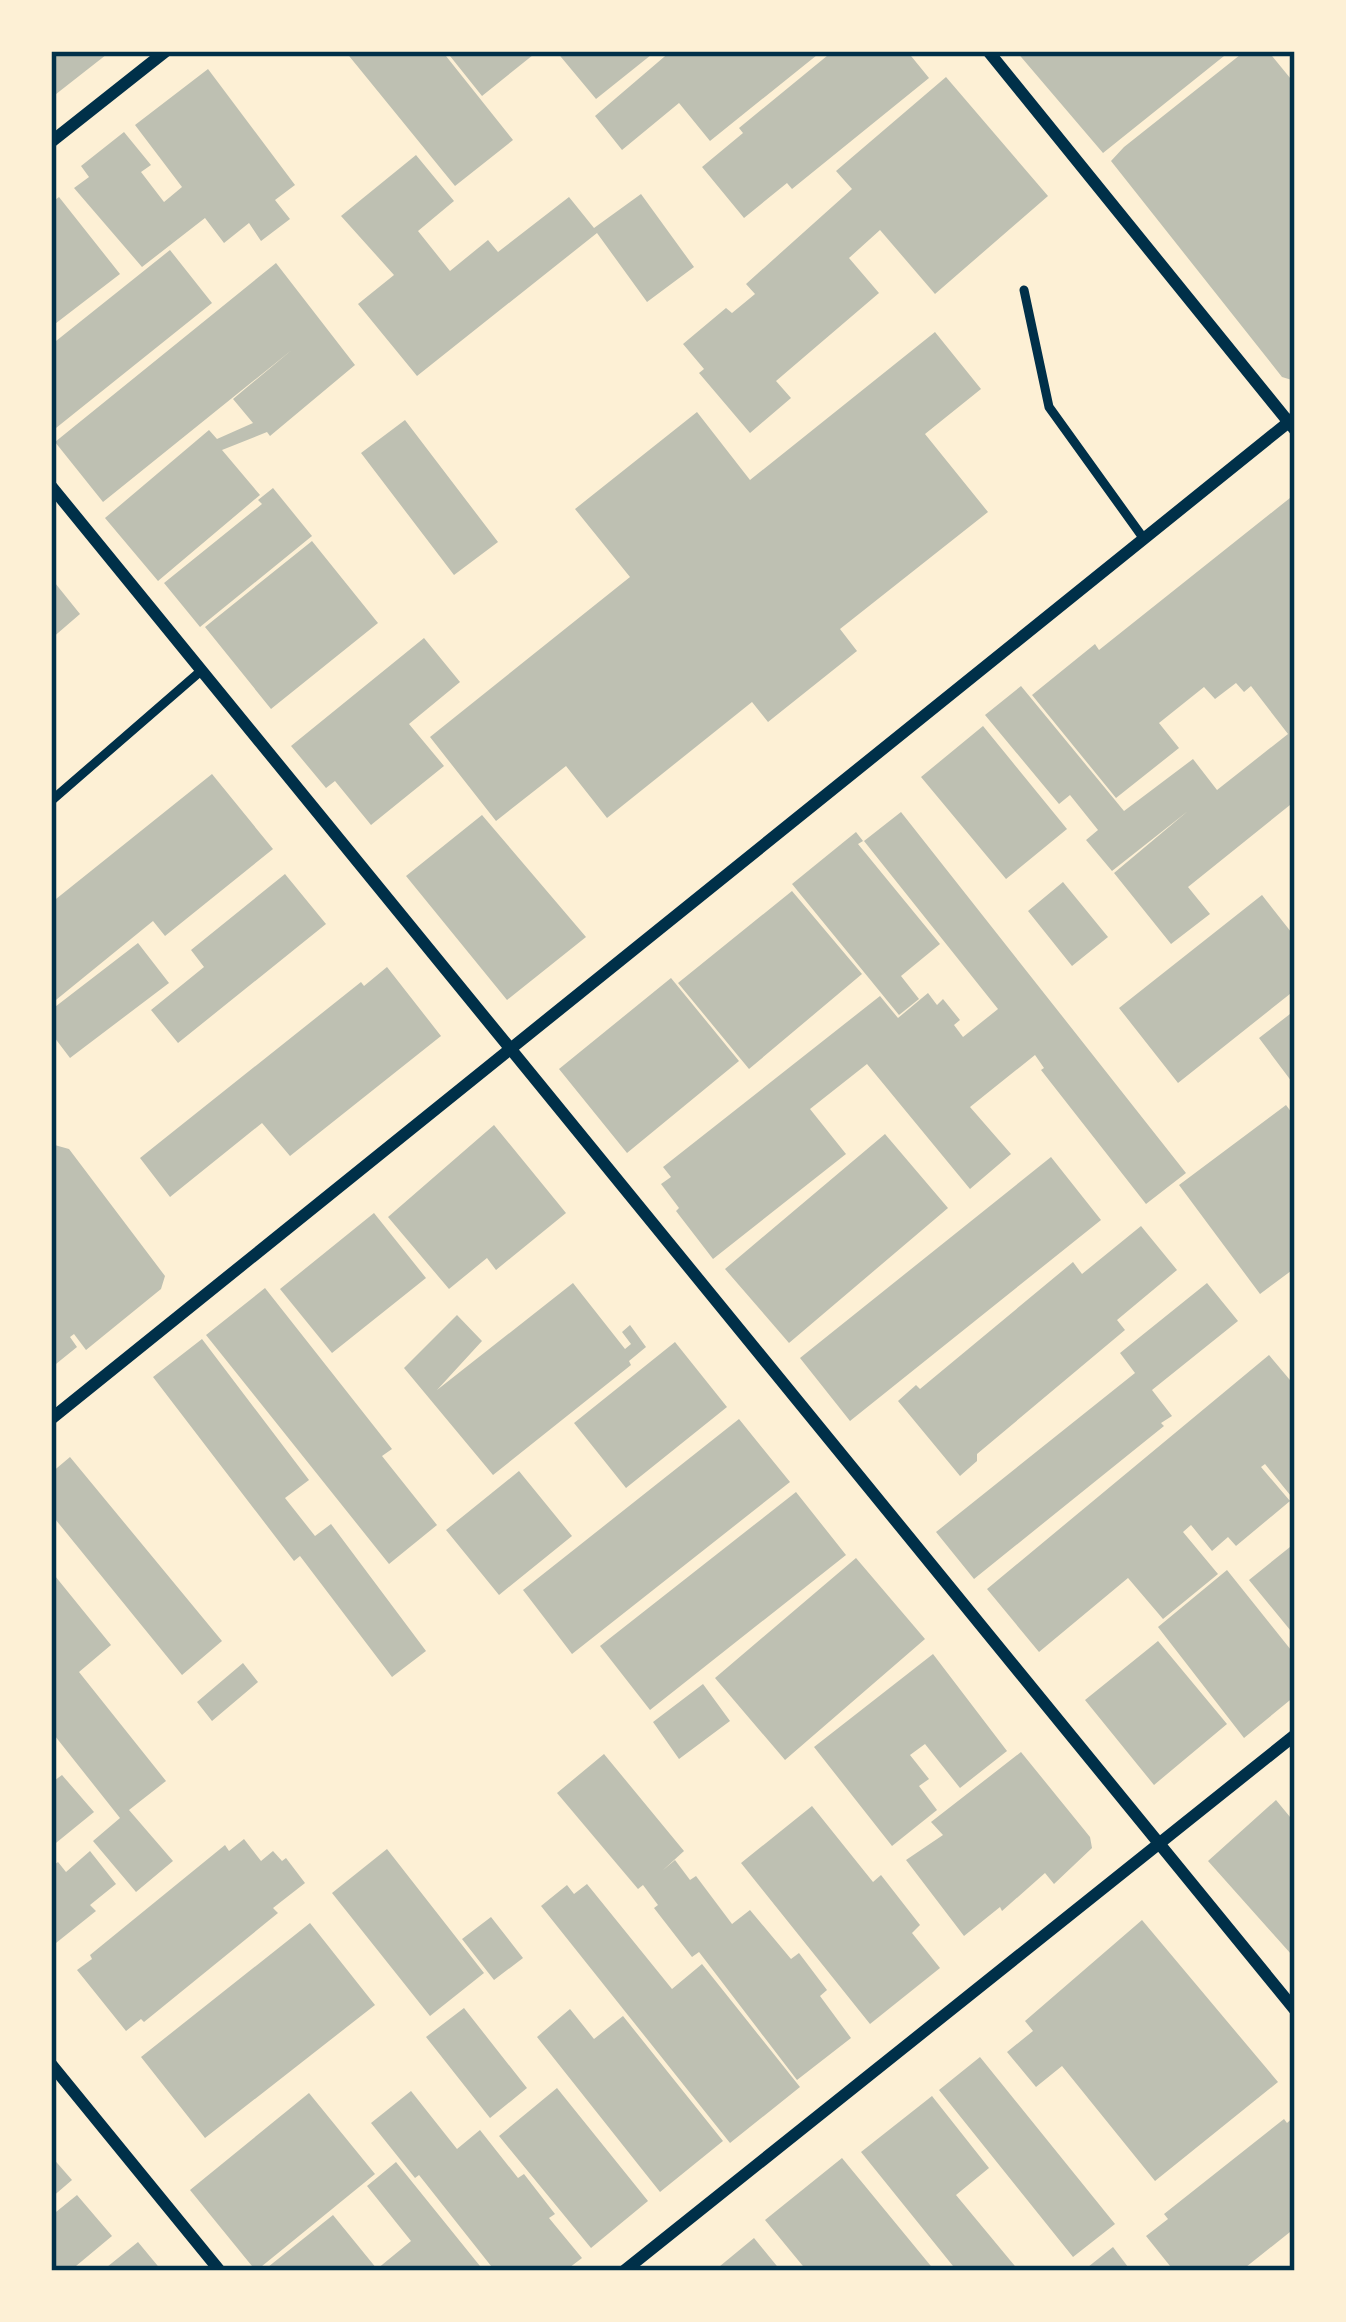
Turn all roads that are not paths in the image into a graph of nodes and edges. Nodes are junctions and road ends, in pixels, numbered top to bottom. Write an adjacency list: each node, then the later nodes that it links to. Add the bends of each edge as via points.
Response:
1 (166, 51): 3 (street)
2 (988, 51): 5 (street)
3 (51, 142)
4 (1024, 290): 7 (lane, via 1049,407)
5 (1293, 423): 7 (street)
6 (51, 486): 8 (street)
7 (1144, 539): 10 (street)
8 (202, 670): 9 (lane); 10 (street)
9 (51, 801)
10 (509, 1048): 11 (street); 13 (street)
11 (51, 1419)
12 (1295, 1735): 13 (street)
13 (1161, 1846): 14 (street); 17 (street)
14 (1295, 2010)
15 (51, 2064): 16 (street)
16 (220, 2271)
17 (624, 2271)

